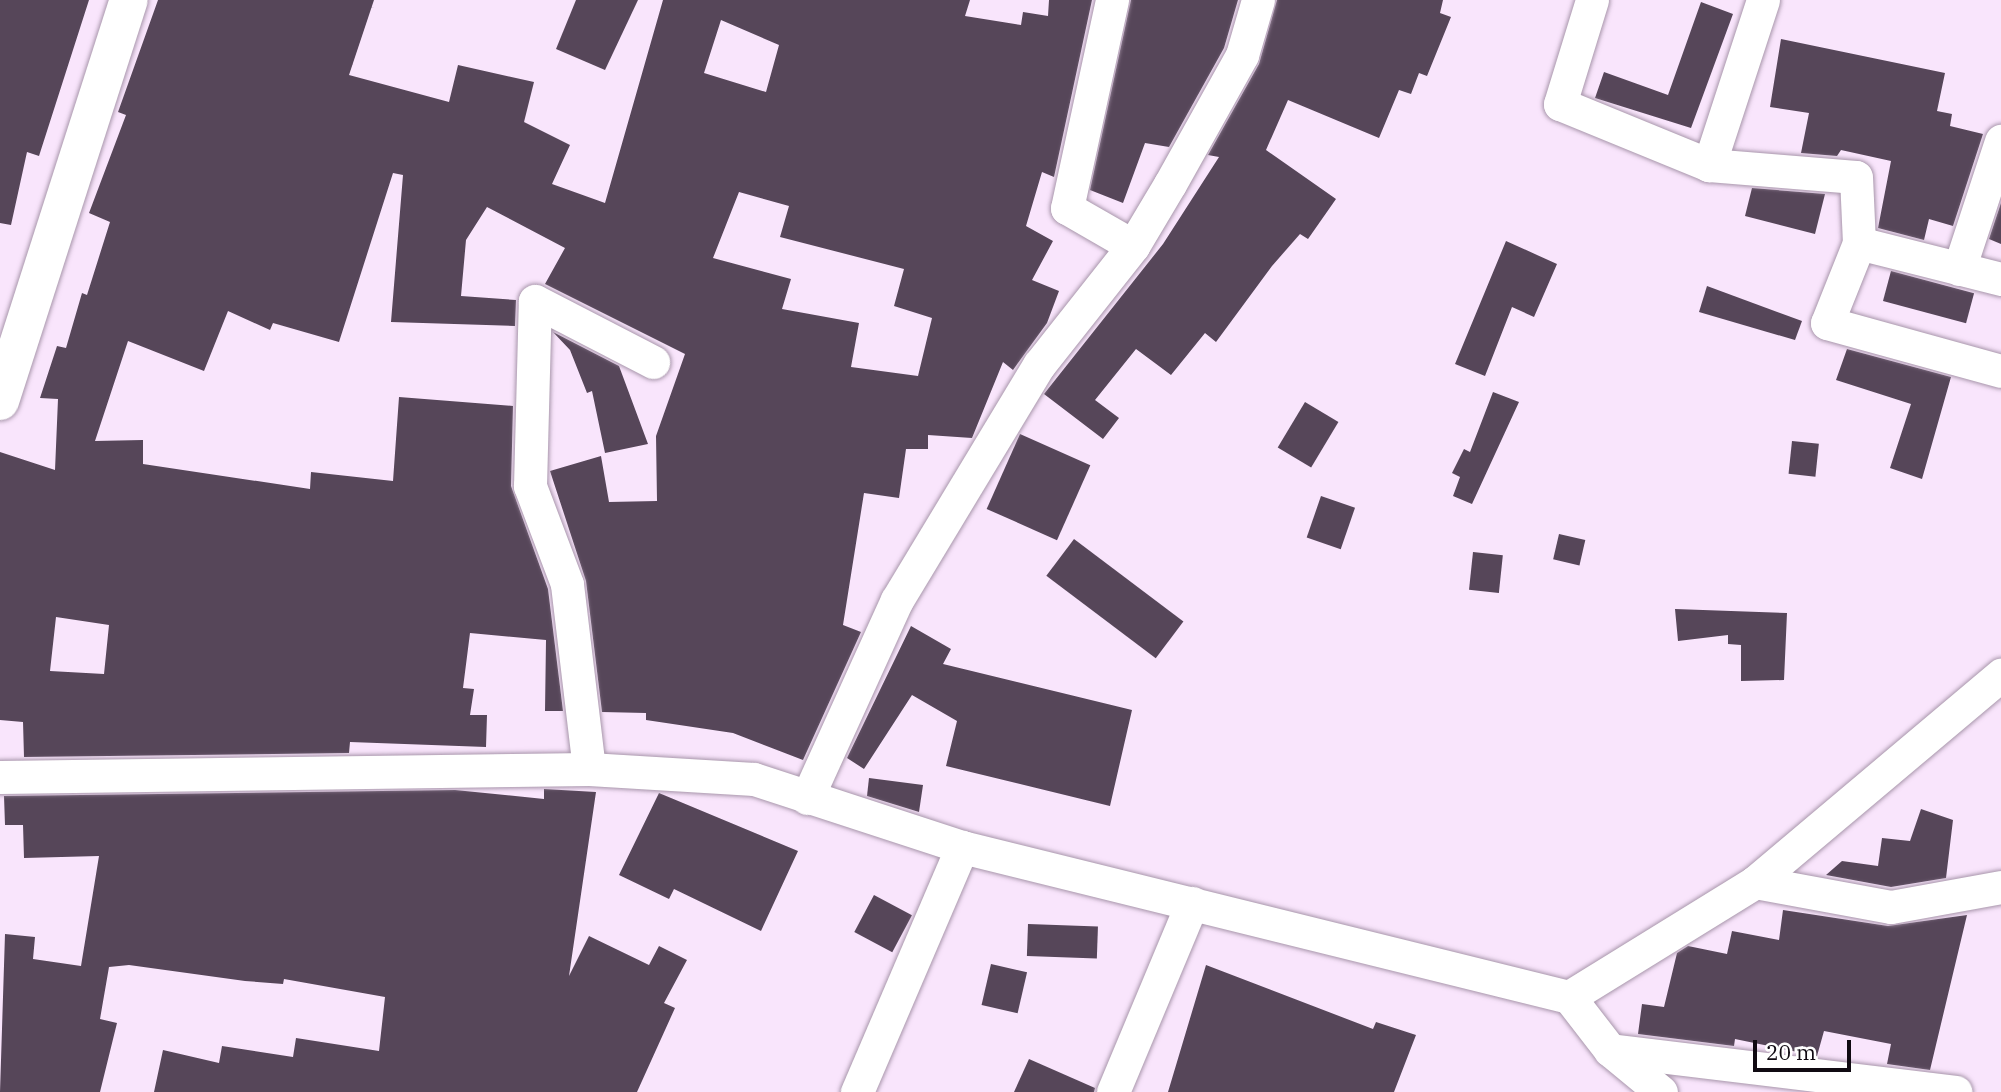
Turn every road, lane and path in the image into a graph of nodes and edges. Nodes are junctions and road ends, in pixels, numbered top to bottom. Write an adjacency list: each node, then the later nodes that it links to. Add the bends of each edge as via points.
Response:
1 (129, 0): 14 (main road)
2 (1112, 0): 9 (street, via 1067,208)
3 (1258, 0): 9 (street, via 1242,55)
4 (1592, 0): 7 (street, via 1560,104)
5 (1763, 0): 7 (street)
6 (2001, 141): 10 (street)
7 (1709, 165): 8 (street, via 1856,177)
8 (1859, 243): 10 (street); 13 (street, via 1827,323)
9 (1133, 246): 18 (street, via 1039,365 897,600)
10 (1959, 269): 11 (street)
11 (2001, 279)
12 (653, 362): 16 (street, via 535,301 530,486 567,584)
13 (2001, 371)
14 (0, 401)
15 (2001, 676): 20 (street)
16 (589, 769): 17 (street); 18 (street, via 754,779)
17 (0, 777)
18 (807, 798): 19 (street)
19 (962, 847): 22 (street); 25 (street)
20 (1755, 883): 21 (street, via 1891,907); 23 (street)
21 (2001, 887)
22 (1192, 903): 23 (street); 26 (street)
23 (1569, 997): 24 (street)
24 (1610, 1050): 27 (street); 28 (street)
25 (857, 1092)
26 (1113, 1092)
27 (1661, 1092)
28 (1955, 1092)

